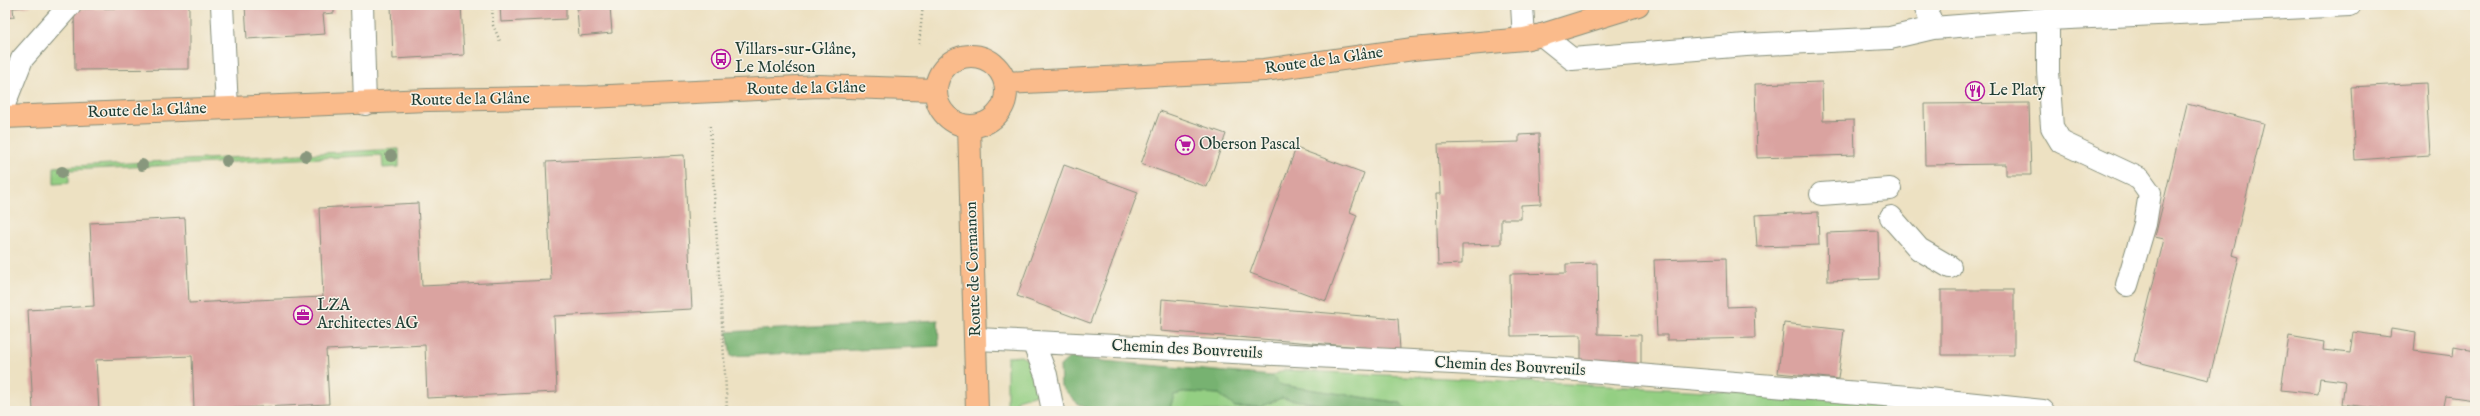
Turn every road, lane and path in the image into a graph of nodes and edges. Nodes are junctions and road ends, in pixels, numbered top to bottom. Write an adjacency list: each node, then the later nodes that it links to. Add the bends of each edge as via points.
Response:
1 (70, 5): 17 (street, via 22,59)
2 (222, 5): 19 (street)
3 (362, 5): 18 (street)
4 (492, 5): 13 (path, via 493,25)
5 (923, 5): 14 (path)
6 (1522, 5): 12 (street)
7 (1638, 5): 12 (main road, Route de la Glâne)
8 (1925, 5): 11 (street)
9 (2350, 5): 10 (street)
10 (2048, 19): 11 (street); 27 (street, via 2052,127 2061,142 2140,179 2150,193 2145,224)
11 (1933, 28): 12 (street, via 1890,38 1746,45 1572,59)
12 (1533, 37): 15 (main road, Route de la Glâne, via 1413,49 1264,70)
13 (500, 41)
14 (919, 44)
15 (1005, 83): 16 (main road, via 1001,72 989,61 973,57 962,58 944,70); 22 (main road, via 1006,99 999,114 985,123)
16 (936, 90): 18 (main road, Route de la Glâne, via 819,86); 22 (main road, via 938,103 945,115 956,123)
17 (5, 102)
18 (365, 104): 19 (main road, Route de la Glâne)
19 (227, 108): 20 (main road, Route de la Glâne)
20 (5, 117)
21 (710, 126): 30 (path)
22 (969, 126): 28 (main road, Route de Cormanon)
23 (1890, 189): 24 (street)
24 (1821, 194)
25 (1891, 217): 26 (street, via 1919,249)
26 (1950, 267)
27 (2128, 285)
28 (977, 339): 29 (street, Chemin des Bouvreuils); 33 (main road, Route de Cormanon)
29 (1033, 342): 34 (street, via 1046,375); 35 (street, Chemin des Bouvreuils, via 1552,368 1909,397)
30 (727, 407): 31 (path); 32 (path)
31 (645, 411)
32 (728, 411)
33 (977, 411)
34 (1053, 411)
35 (2043, 411)

